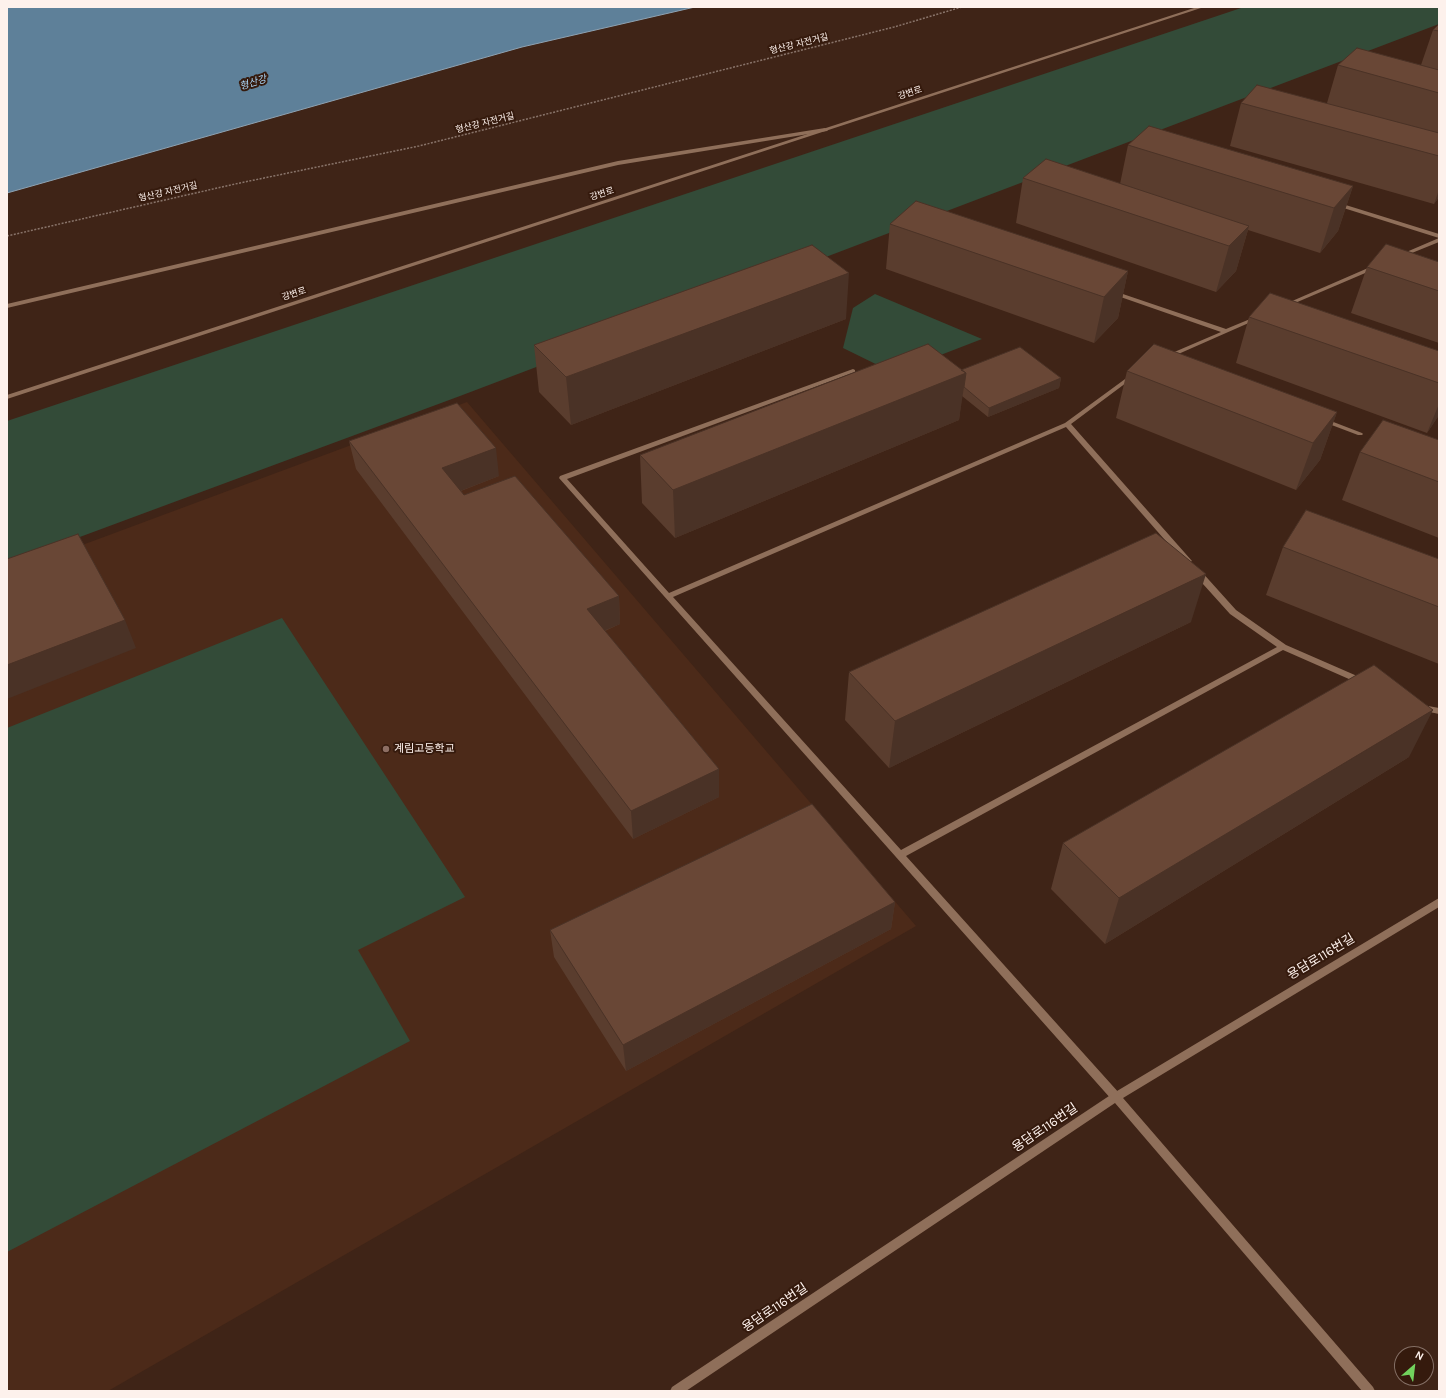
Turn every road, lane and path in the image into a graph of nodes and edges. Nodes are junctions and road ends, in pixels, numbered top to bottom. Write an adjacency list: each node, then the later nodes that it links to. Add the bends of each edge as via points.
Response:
1 (962, 7): 5 (path, 형산강 자전거길, via 894,27 427,144 235,184)
2 (1202, 7): 3 (street, 강변로)
3 (828, 129): 11 (street, via 618,163); 18 (street, 강변로)
4 (1332, 203): 6 (street)
5 (7, 236)
6 (1439, 236)
7 (1439, 240): 8 (street)
8 (1395, 259)
9 (1381, 265): 12 (street)
10 (1105, 290): 14 (street)
11 (7, 306)
12 (1282, 307)
13 (1261, 316): 14 (street)
14 (1225, 331): 15 (street, via 1161,359)
15 (1169, 362)
16 (1139, 370): 20 (street)
17 (853, 371): 22 (street, via 562,478)
18 (7, 397)
19 (1316, 418): 21 (street)
20 (1067, 424): 22 (street); 23 (street, via 1233,612)
21 (1360, 434)
22 (669, 596): 27 (street)
23 (1283, 647): 24 (street); 27 (street)
24 (1370, 685)
25 (1413, 704): 26 (street)
26 (1439, 711)
27 (900, 855): 29 (street)
28 (1439, 902): 29 (street, 용담로116번길)
29 (1116, 1097): 30 (street, 용담로116번길); 31 (street)
30 (676, 1391)
31 (1369, 1391)

